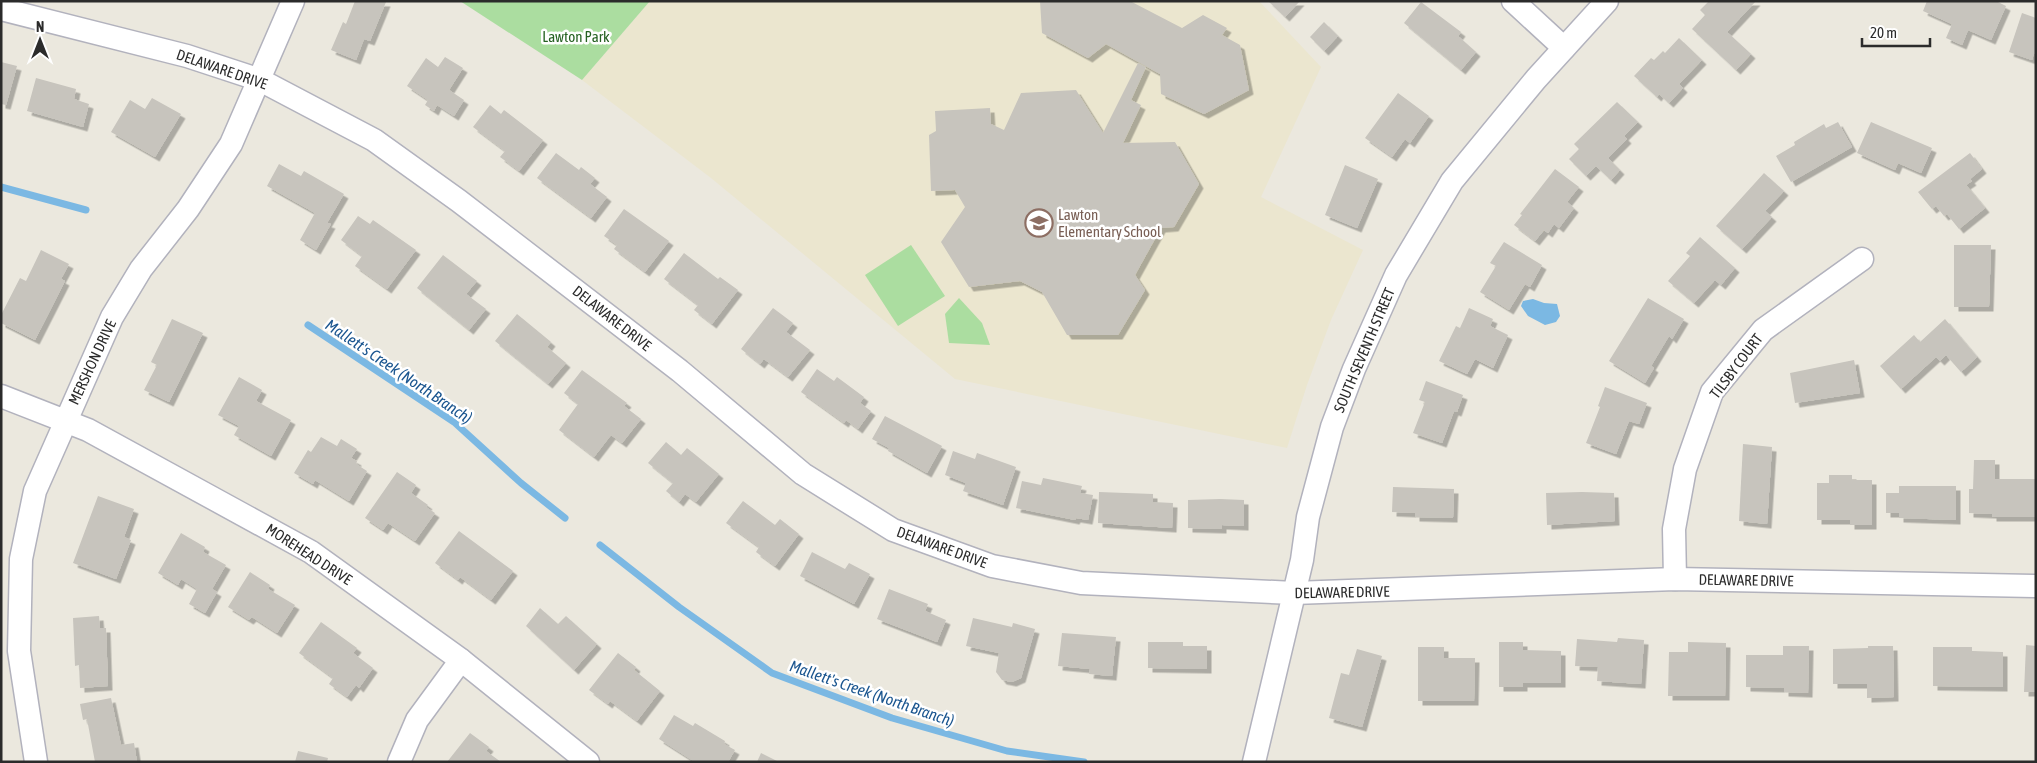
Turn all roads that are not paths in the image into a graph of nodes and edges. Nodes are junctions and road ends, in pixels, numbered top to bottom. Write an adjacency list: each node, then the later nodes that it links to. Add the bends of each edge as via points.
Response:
1 (293, 1): 6 (street, MERSHON DRIVE)
2 (1513, 1): 5 (street)
3 (1607, 1): 5 (street, SOUTH SEVENTH STREET)
4 (1, 9): 6 (street, DELAWARE DRIVE, via 187,56)
5 (1564, 48): 12 (street, SOUTH SEVENTH STREET, via 1452,181 1396,275 1332,427 1308,516)
6 (260, 80): 9 (street, MERSHON DRIVE, via 231,144 188,209 141,269 112,317); 12 (street, DELAWARE DRIVE, via 382,145 680,371 803,474 894,530 992,566 1081,583)
7 (1862, 259): 10 (street, TILSBY COURT, via 1763,330 1712,392 1685,468 1674,529)
8 (1, 396): 9 (street, MOREHEAD DRIVE)
9 (66, 420): 13 (street, MOREHEAD DRIVE, via 218,499 311,552); 14 (street, MERSHON DRIVE, via 35,490 21,559 18,651)
10 (1675, 579): 11 (street, DELAWARE DRIVE); 12 (street, DELAWARE DRIVE)
11 (2036, 586)
12 (1294, 593): 17 (street, SOUTH SEVENTH STREET)
13 (461, 660): 15 (street, via 417,720); 16 (street, MOREHEAD DRIVE)
14 (36, 762)
15 (399, 762)
16 (588, 762)
17 (1254, 762)

